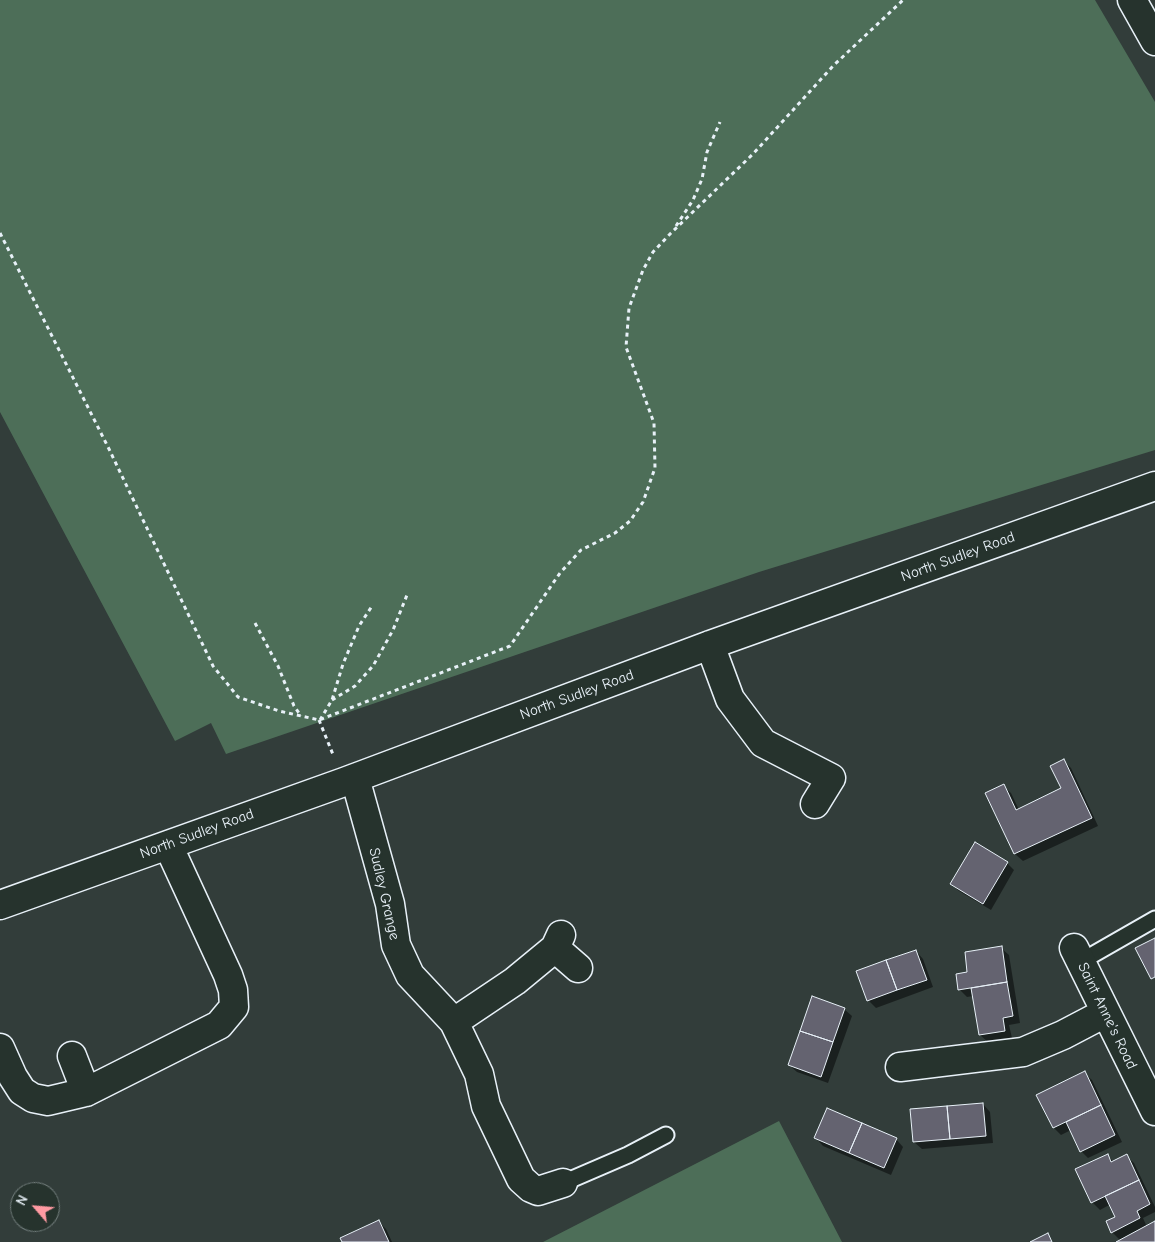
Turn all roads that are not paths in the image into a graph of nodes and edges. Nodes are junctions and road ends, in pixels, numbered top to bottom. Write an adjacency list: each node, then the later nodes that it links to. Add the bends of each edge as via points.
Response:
1 (1132, 0): 2 (street)
2 (1155, 41)
3 (1155, 486): 4 (street, North Sudley Road)
4 (710, 645): 5 (street, North Sudley Road); 6 (street, via 730,699 763,743 831,778)
5 (349, 780): 7 (street, North Sudley Road); 13 (street, Sudley Grange, via 390,904 396,945 410,975)
6 (815, 804)
7 (168, 845): 8 (street, North Sudley Road); 17 (street, via 228,975 234,1007 218,1025)
8 (1, 903)
9 (1155, 919): 10 (lane)
10 (1077, 955): 12 (street, Saint Anne's Road)
11 (578, 968): 13 (street, via 558,941 515,981)
12 (1105, 1013): 16 (street, via 1023,1052); 18 (street, Saint Anne's Road)
13 (454, 1022): 20 (street, Sudley Grange, via 478,1074 486,1106 521,1179 538,1191)
14 (0, 1048): 17 (street, via 22,1092 33,1098 48,1101)
15 (72, 1056): 17 (street)
16 (900, 1067)
17 (86, 1092)
18 (1155, 1111)
19 (666, 1134): 20 (lane, via 628,1155)
20 (563, 1183)

